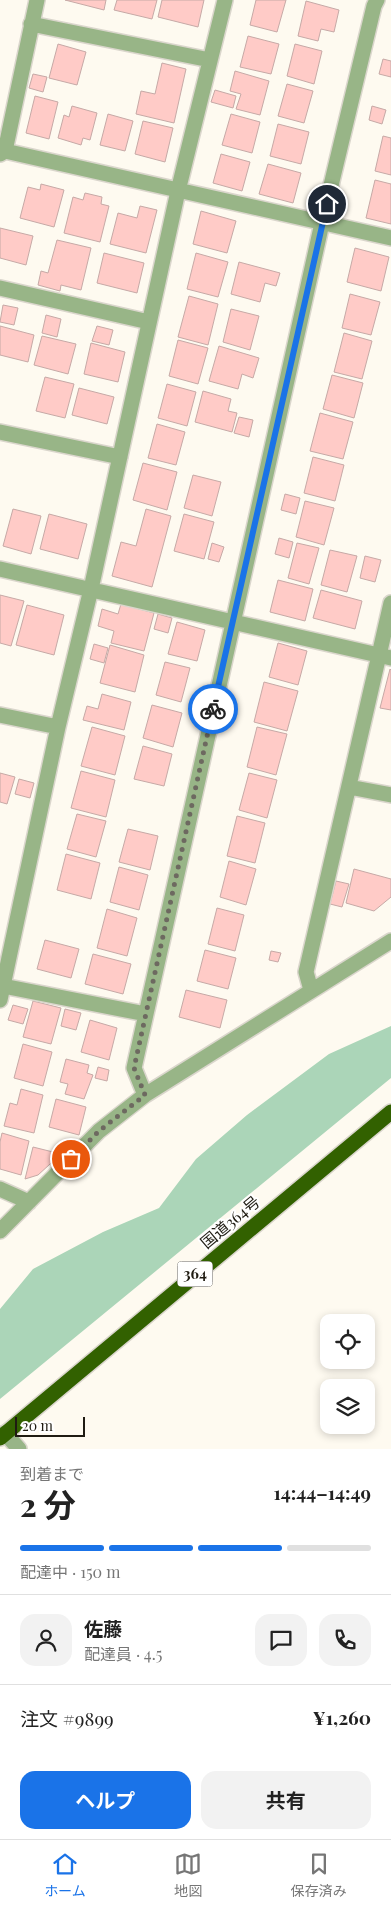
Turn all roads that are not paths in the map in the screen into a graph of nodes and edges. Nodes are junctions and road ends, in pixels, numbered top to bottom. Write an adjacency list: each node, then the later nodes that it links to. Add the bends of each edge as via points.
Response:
1 (37, 0): 4 (street)
2 (225, 0): 5 (street)
3 (377, 0): 8 (street)
4 (32, 24): 5 (street); 6 (street)
5 (210, 60): 7 (street)
6 (2, 153): 7 (street)
7 (178, 191): 8 (street); 11 (street)
8 (322, 223): 9 (street); 17 (street)
9 (391, 238)
10 (0, 288): 11 (street)
11 (149, 322): 13 (street)
12 (0, 432): 13 (street)
13 (120, 457): 15 (street)
14 (0, 569): 15 (street)
15 (91, 589): 17 (street); 20 (street)
16 (391, 603): 18 (street)
17 (232, 622): 18 (street); 26 (street)
18 (385, 656): 21 (street)
19 (0, 715): 20 (street)
20 (58, 727): 25 (street)
21 (349, 787): 22 (street); 24 (street, via 306,972)
22 (391, 796)
23 (391, 941): 24 (street)
24 (311, 990): 27 (street)
25 (2, 993): 26 (street)
26 (146, 1014): 27 (street, via 134,1068)
27 (145, 1095): 30 (street, via 99,1131)
28 (391, 1112): 32 (highway, 国道364号 / 364)
29 (0, 1189): 30 (street)
30 (29, 1202): 31 (street)
31 (0, 1231)
32 (3, 1435): 33 (street)
33 (19, 1449)

